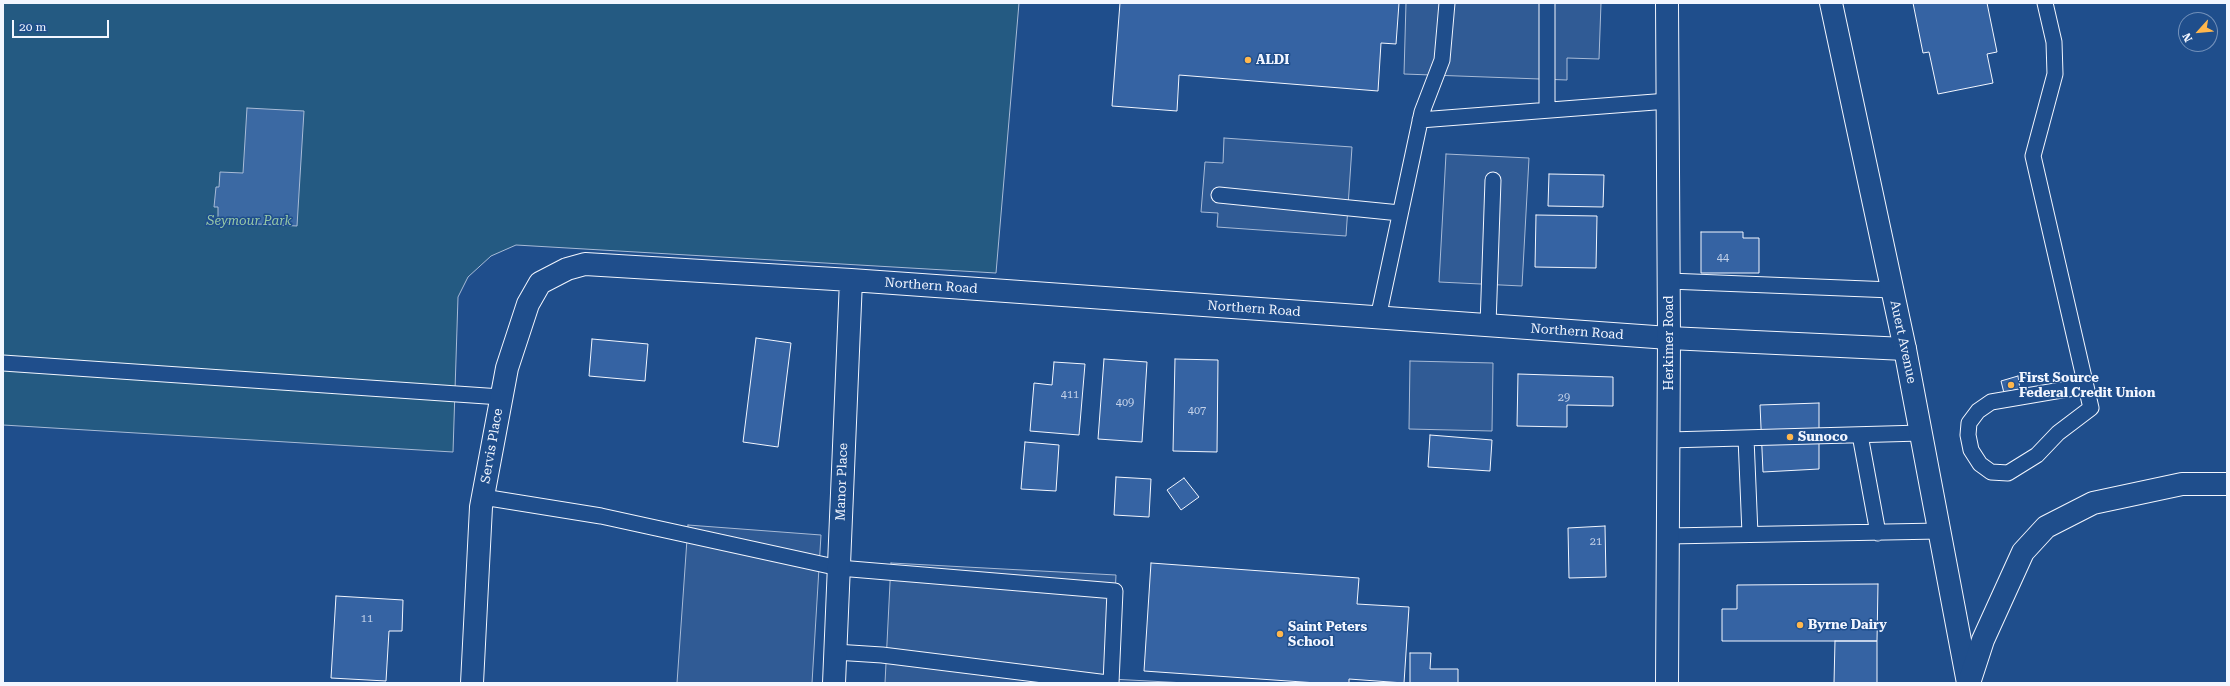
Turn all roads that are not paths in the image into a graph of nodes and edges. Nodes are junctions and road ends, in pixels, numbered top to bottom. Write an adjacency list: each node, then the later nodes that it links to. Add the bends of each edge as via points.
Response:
1 (1447, 3): 8 (lane, via 1442,60)
2 (1547, 3): 7 (lane)
3 (1667, 3): 6 (main road, Herkimer Road)
4 (1831, 3): 15 (main road, Auert Avenue)
5 (2045, 3): 21 (lane, via 2054,42 2055,74 2032,156)
6 (1668, 101): 7 (lane); 14 (main road, Herkimer Road)
7 (1547, 110): 8 (lane)
8 (1420, 120): 11 (lane)
9 (1493, 180): 17 (lane)
10 (1219, 195): 11 (lane)
11 (1400, 213): 16 (lane)
12 (603, 264): 13 (main road, Northern Road); 22 (main road, Servis Place, via 567,268 540,283 528,304 507,368)
13 (851, 280): 16 (main road, Northern Road); 33 (main road, Manor Place)
14 (1669, 281): 15 (lane); 18 (main road, Herkimer Road)
15 (1892, 290): 19 (main road, Auert Avenue)
16 (1378, 318): 17 (main road, Northern Road)
17 (1488, 325): 18 (main road, Northern Road)
18 (1669, 338): 19 (main road, Northern Road); 26 (main road, Herkimer Road)
19 (1905, 349): 23 (main road, Auert Avenue)
20 (3, 363): 22 (lane)
21 (2085, 386): 21 (lane, via 2091,408 2058,433 2038,456 2008,473 1990,472 1980,464 1971,450 1969,423 1978,411 1990,402)
22 (501, 397): 28 (main road, Servis Place)
23 (1921, 433): 24 (lane); 29 (main road, Auert Avenue)
24 (1860, 435): 25 (lane); 30 (lane)
25 (1746, 438): 26 (lane); 31 (lane)
26 (1669, 440): 32 (main road, Herkimer Road)
27 (2227, 484): 39 (main road, via 2182,484 2093,503 2046,527 2023,552 1983,640)
28 (483, 497): 33 (lane, via 601,516); 35 (main road, Servis Place)
29 (1940, 531): 30 (lane); 39 (main road, Auert Avenue)
30 (1878, 532): 31 (lane)
31 (1750, 534): 32 (lane)
32 (1668, 536): 38 (main road, Herkimer Road)
33 (839, 568): 34 (main road, Manor Place); 37 (lane, via 1114,592)
34 (835, 652): 36 (main road, Manor Place); 37 (lane, via 882,655)
35 (472, 683)
36 (834, 683)
37 (1110, 683)
38 (1667, 683)
39 (1969, 683)

